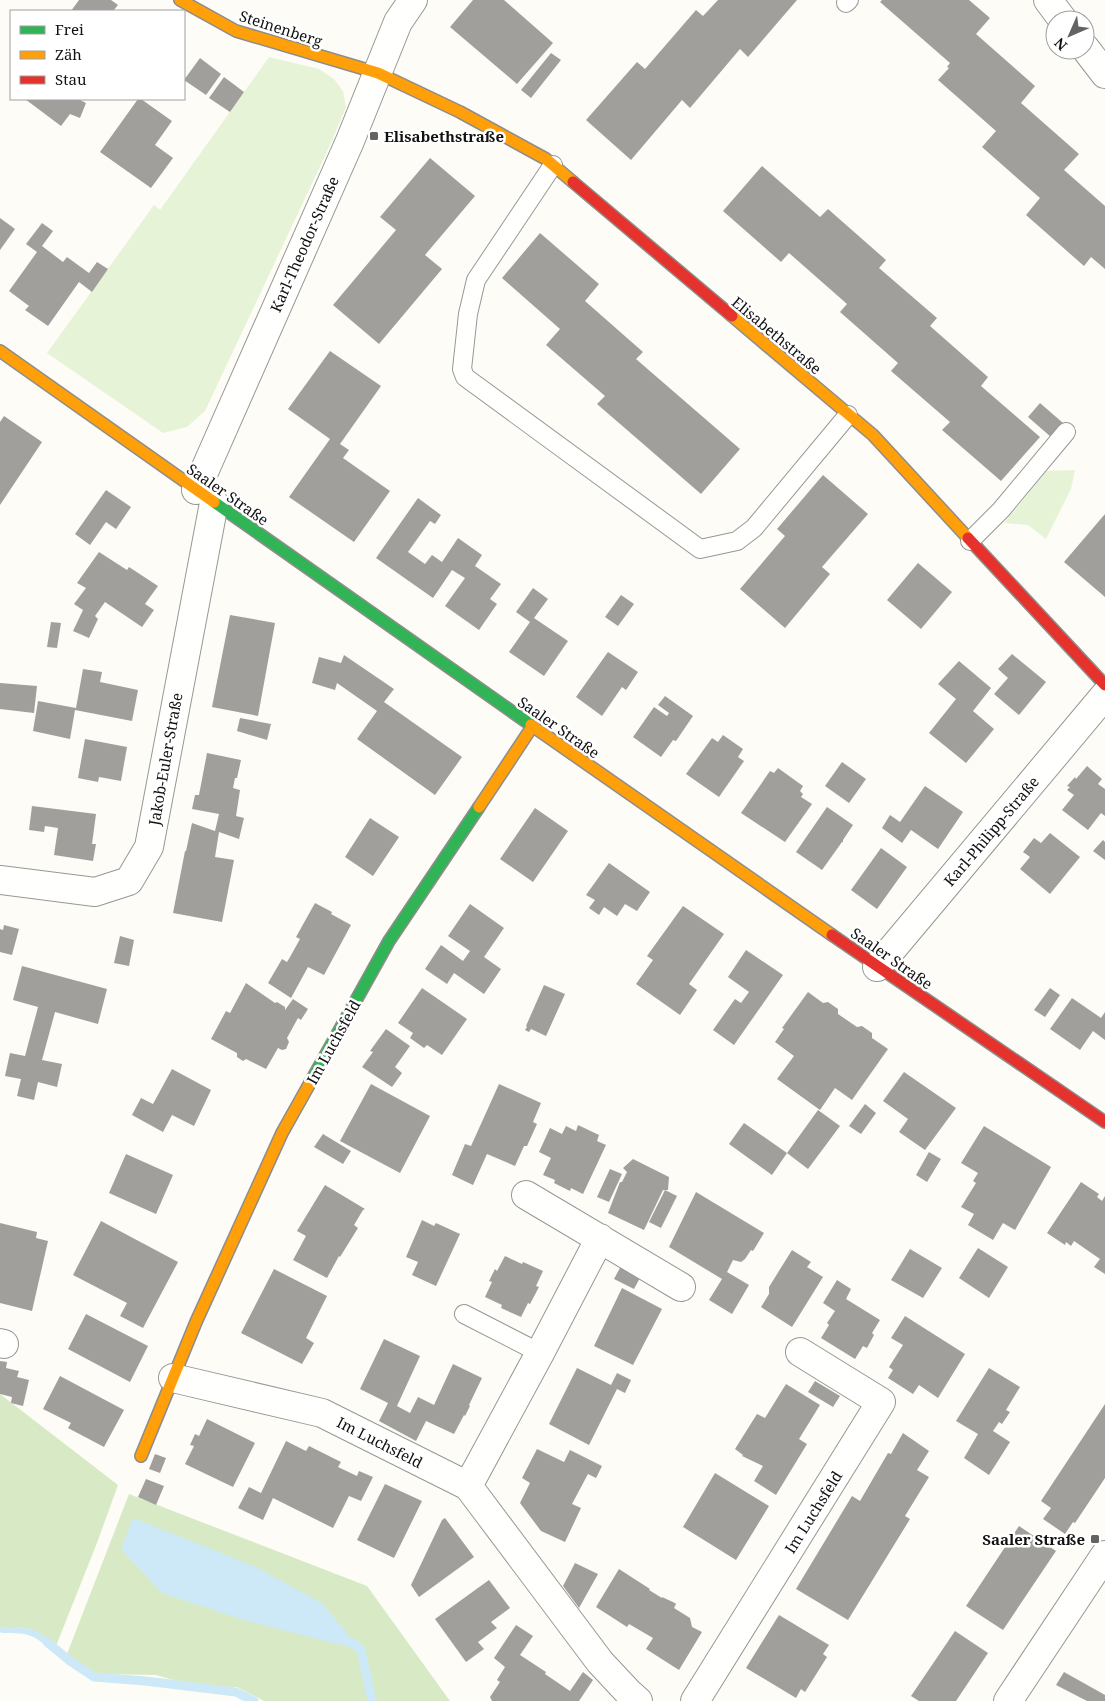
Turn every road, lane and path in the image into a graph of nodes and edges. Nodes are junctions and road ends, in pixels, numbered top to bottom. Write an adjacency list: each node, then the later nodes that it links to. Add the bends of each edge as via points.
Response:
1 (180, 0): 6 (street, Steinenberg, via 236,32)
2 (413, 0): 6 (street, Karl-Theodor-Straße, via 398,22)
3 (1048, 0): 4 (street)
4 (1056, 10)
5 (1094, 60): 7 (street)
6 (378, 73): 8 (street, Elisabethstraße, via 460,112); 12 (street, Karl-Theodor-Straße, via 216,442)
7 (1105, 74)
8 (553, 165): 10 (street, Elisabethstraße); 10 (lane, via 476,280 468,314 462,369 465,377 700,549 737,541 754,528)
9 (0, 351): 12 (street, Saaler Straße)
10 (848, 415): 13 (street, Elisabethstraße, via 873,435)
11 (1066, 432): 13 (lane, via 1001,510)
12 (205, 496): 16 (street, Saaler Straße); 17 (street, Jakob-Euler-Straße, via 149,847 129,881 95,892)
13 (970, 541): 14 (street, Elisabethstraße)
14 (1105, 685)
15 (1105, 695): 18 (street, Karl-Philipp-Straße)
16 (532, 726): 18 (street, Saaler Straße); 26 (street, Im Luchsfeld, via 389,941 282,1133)
17 (0, 880)
18 (877, 967): 19 (street, Saaler Straße)
19 (1105, 1122)
20 (526, 1194): 21 (street)
21 (600, 1238): 22 (street); 25 (street)
22 (681, 1287)
23 (464, 1314): 25 (lane)
24 (800, 1352): 31 (street, Im Luchsfeld, via 881,1402)
25 (540, 1353): 28 (street)
26 (173, 1378): 27 (street, Im Luchsfeld); 28 (street, Im Luchsfeld, via 322,1412)
27 (141, 1456)
28 (468, 1486): 30 (street, Im Luchsfeld, via 600,1662)
29 (1105, 1556): 32 (street)
30 (638, 1701)
31 (695, 1701)
32 (1008, 1701)

